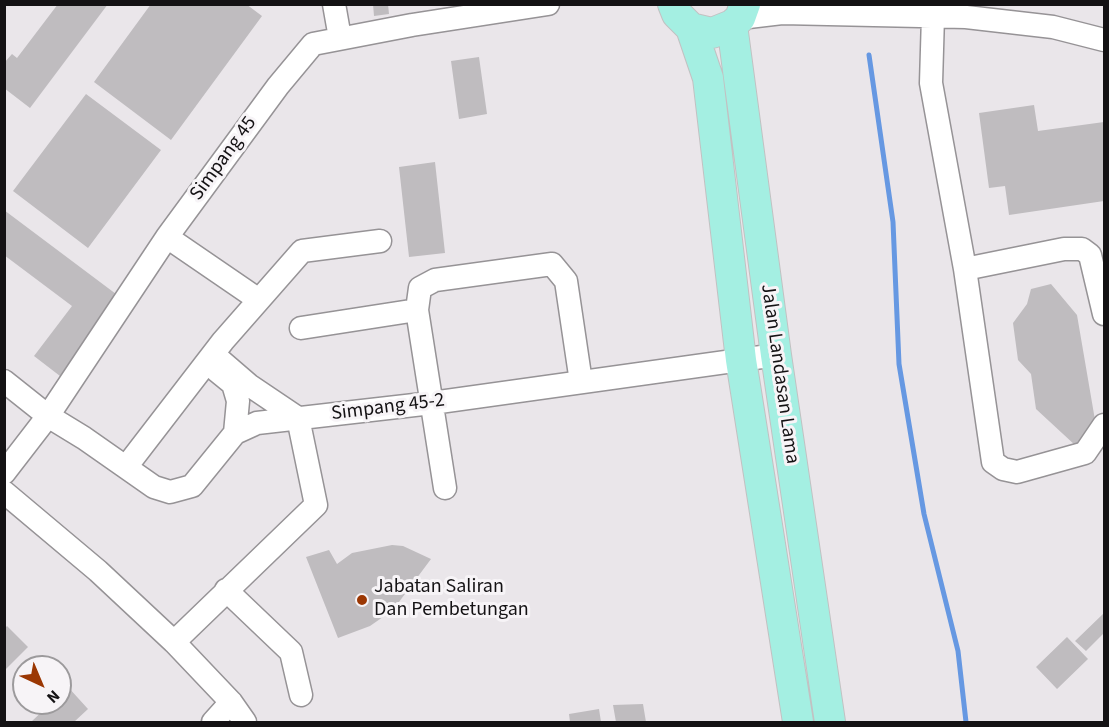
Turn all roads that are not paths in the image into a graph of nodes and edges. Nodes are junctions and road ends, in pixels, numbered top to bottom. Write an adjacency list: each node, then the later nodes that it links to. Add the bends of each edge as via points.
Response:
1 (334, 4): 7 (street)
2 (548, 4): 7 (street, Simpang 45)
3 (677, 11): 5 (main road, via 712,33); 19 (main road, Jalan Landasan Lama, via 708,78)
4 (966, 11): 6 (street); 8 (street)
5 (739, 16): 6 (street); 9 (main road, Jalan Landasan Lama)
6 (933, 16): 12 (street, via 931,83)
7 (340, 38): 10 (street, Simpang 45, via 313,44)
8 (1104, 40)
9 (753, 180): 17 (main road, Jalan Landasan Lama); 19 (main road, via 741,207 760,335)
10 (167, 237): 13 (street); 23 (street, Simpang 45)
11 (380, 241): 13 (street, via 302,251)
12 (965, 269): 15 (street, via 1064,249 1082,249 1090,255); 25 (street, via 993,462 1017,472 1085,453)
13 (259, 300): 18 (street)
14 (417, 310): 16 (street); 21 (street, via 420,288 435,280 552,264 566,281); 22 (street)
15 (1104, 314)
16 (301, 328)
17 (776, 355): 19 (street, Simpang 45-2); 32 (main road, Jalan Landasan Lama)
18 (210, 358): 24 (street); 26 (street, via 233,384 238,400); 27 (street)
19 (741, 360): 21 (street, Simpang 45-2); 38 (main road, Jalan Landasan Lama)
20 (4, 381): 23 (street, Simpang 45-2)
21 (581, 382): 22 (street, Simpang 45-2)
22 (432, 403): 24 (street, Simpang 45-2); 29 (street)
23 (48, 416): 27 (street, Simpang 45-2); 28 (street, Simpang 45)
24 (298, 418): 26 (street, Simpang 45-2, via 257,423); 31 (street, via 316,505)
25 (1104, 425)
26 (235, 433): 27 (street, Simpang 45-2, via 192,486 182,491 162,490)
27 (126, 467)
28 (4, 473)
29 (445, 488)
30 (4, 492): 33 (street)
31 (226, 591): 33 (street); 34 (street, via 291,652)
32 (816, 627): 39 (main road, via 806,650); 40 (main road, Jalan Landasan Lama)
33 (174, 642): 35 (street)
34 (301, 695)
35 (231, 702): 36 (street); 37 (street)
36 (213, 723)
37 (245, 723)
38 (798, 723)
39 (815, 723)
40 (830, 723)

